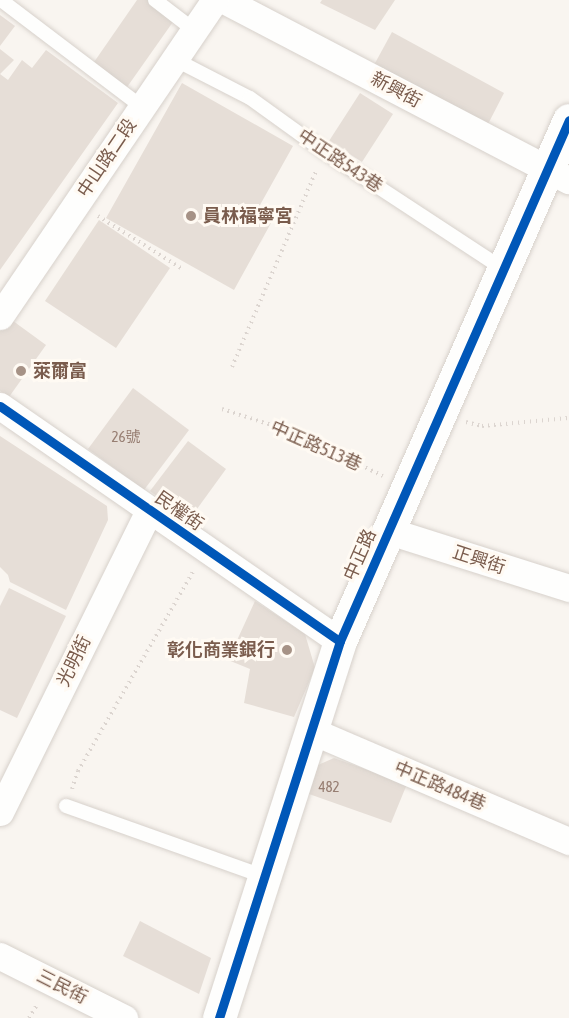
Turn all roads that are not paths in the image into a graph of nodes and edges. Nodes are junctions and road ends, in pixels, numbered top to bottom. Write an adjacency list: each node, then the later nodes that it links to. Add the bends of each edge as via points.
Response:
1 (1, 0): 7 (lane)
2 (155, 0): 5 (lane)
3 (215, 0): 5 (street, 中山路二段)
4 (224, 0): 9 (street, 新興街)
5 (194, 30): 6 (street, 中山路二段)
6 (174, 59): 7 (street, 中山路二段); 10 (lane, 中正路543巷, via 250,98)
7 (142, 107): 11 (street, 中山路二段)
8 (569, 120): 9 (street, 中正路)
9 (558, 174): 10 (street, 中正路)
10 (503, 269): 14 (street, 中正路)
11 (0, 316)
12 (0, 406): 13 (street, 民權街)
13 (149, 510): 16 (street, 民權街); 19 (street, 光明街)
14 (389, 531): 15 (street, 正興街); 16 (street, 中正路)
15 (569, 588)
16 (340, 641): 17 (street, 中正路)
17 (312, 731): 20 (street, 中正路484巷); 21 (street, 中正路)
18 (66, 806): 21 (lane)
19 (0, 812)
20 (569, 841)
21 (265, 877): 24 (street, 中正路)
22 (0, 956): 23 (street, 三民街)
23 (124, 1018)
24 (219, 1018)

